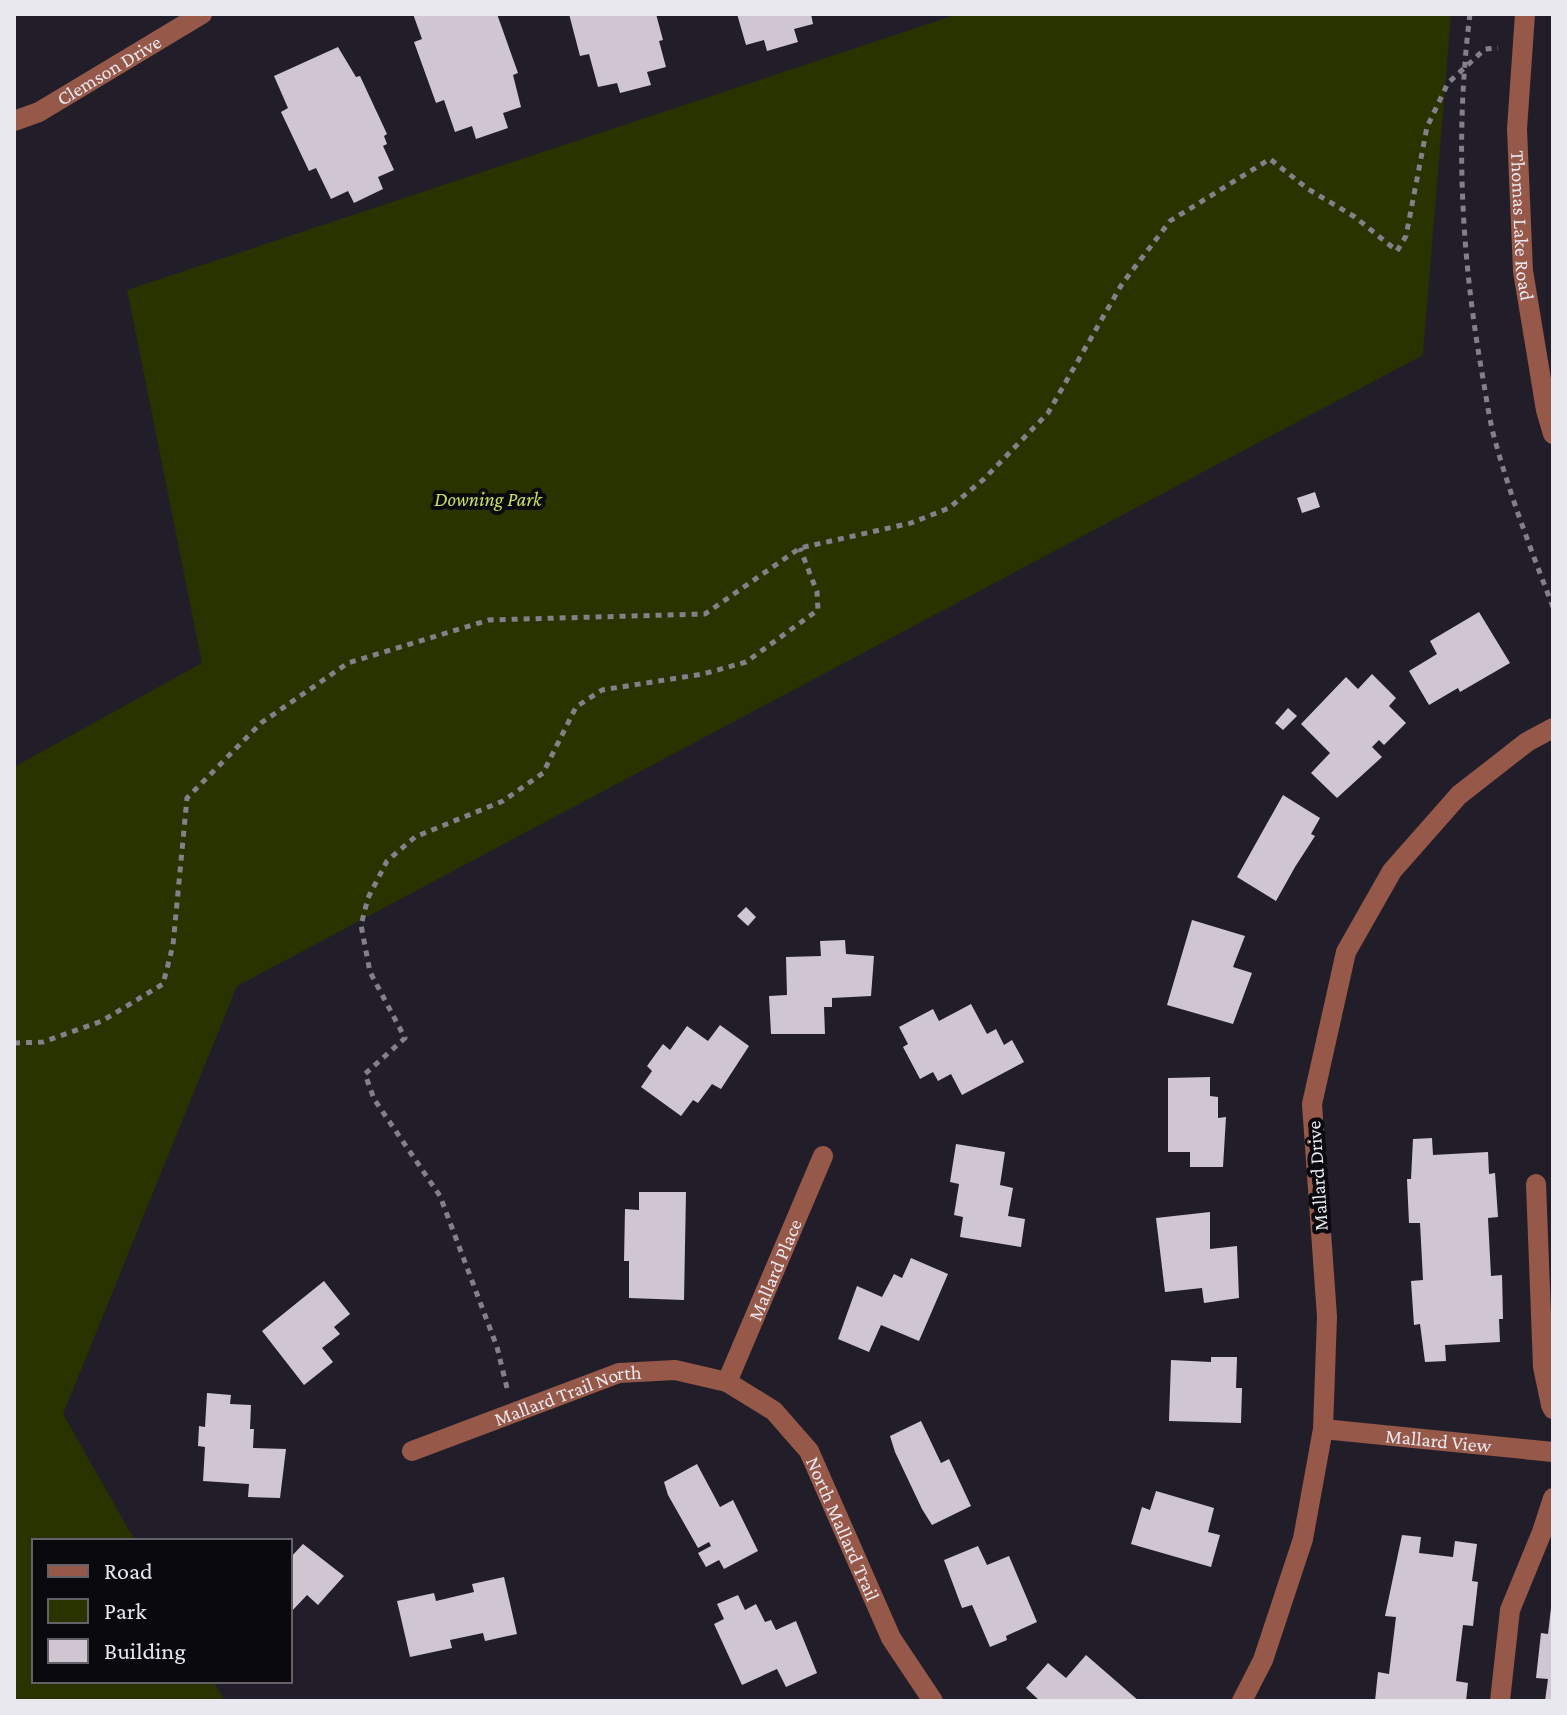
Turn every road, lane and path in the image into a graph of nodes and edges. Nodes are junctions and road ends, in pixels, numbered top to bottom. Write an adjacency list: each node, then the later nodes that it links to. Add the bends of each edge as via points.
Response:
1 (202, 14): 6 (street, Clemson Drive, via 39,112)
2 (1470, 14): 5 (path)
3 (1525, 14): 4 (street, Thomas Lake Road)
4 (1523, 45): 5 (path, via 1485,49); 7 (street, Thomas Lake Road, via 1517,129 1523,271)
5 (1465, 67): 8 (path, via 1448,83 1427,127 1406,236 1397,251 1270,159 1170,221 1122,284 1048,413 972,489 949,508 911,523); 9 (path, via 1463,194 1470,304 1492,431)
6 (14, 121)
7 (1553, 434)
8 (800, 548): 11 (path, via 705,614 489,620 348,663 261,723 187,798 173,945 163,984 102,1021 43,1042); 16 (path, via 817,592 818,610 746,662 602,690 576,707 543,773 503,801 415,837 387,861 368,898 361,925 370,972 405,1038 365,1074 374,1099 440,1196 497,1347)
9 (1553, 607)
10 (1553, 728): 17 (street, Mallard Drive, via 1459,795 1392,871 1346,952 1312,1104 1327,1317)
11 (14, 1043)
12 (823, 1156): 14 (street, Mallard Place)
13 (1536, 1184): 15 (street, via 1543,1367)
14 (727, 1382): 16 (street, Mallard Trail North, via 675,1370 619,1373); 21 (street, North Mallard Trail, via 774,1411 809,1451 891,1638)
15 (1553, 1409)
16 (513, 1413): 18 (street, Mallard Trail North)
17 (1323, 1429): 19 (street, Mallard View); 22 (street, Mallard Drive, via 1303,1539 1263,1660)
18 (412, 1451)
19 (1553, 1452)
20 (1553, 1498): 23 (street, via 1510,1610)
21 (933, 1701)
22 (1242, 1701)
23 (1500, 1701)

